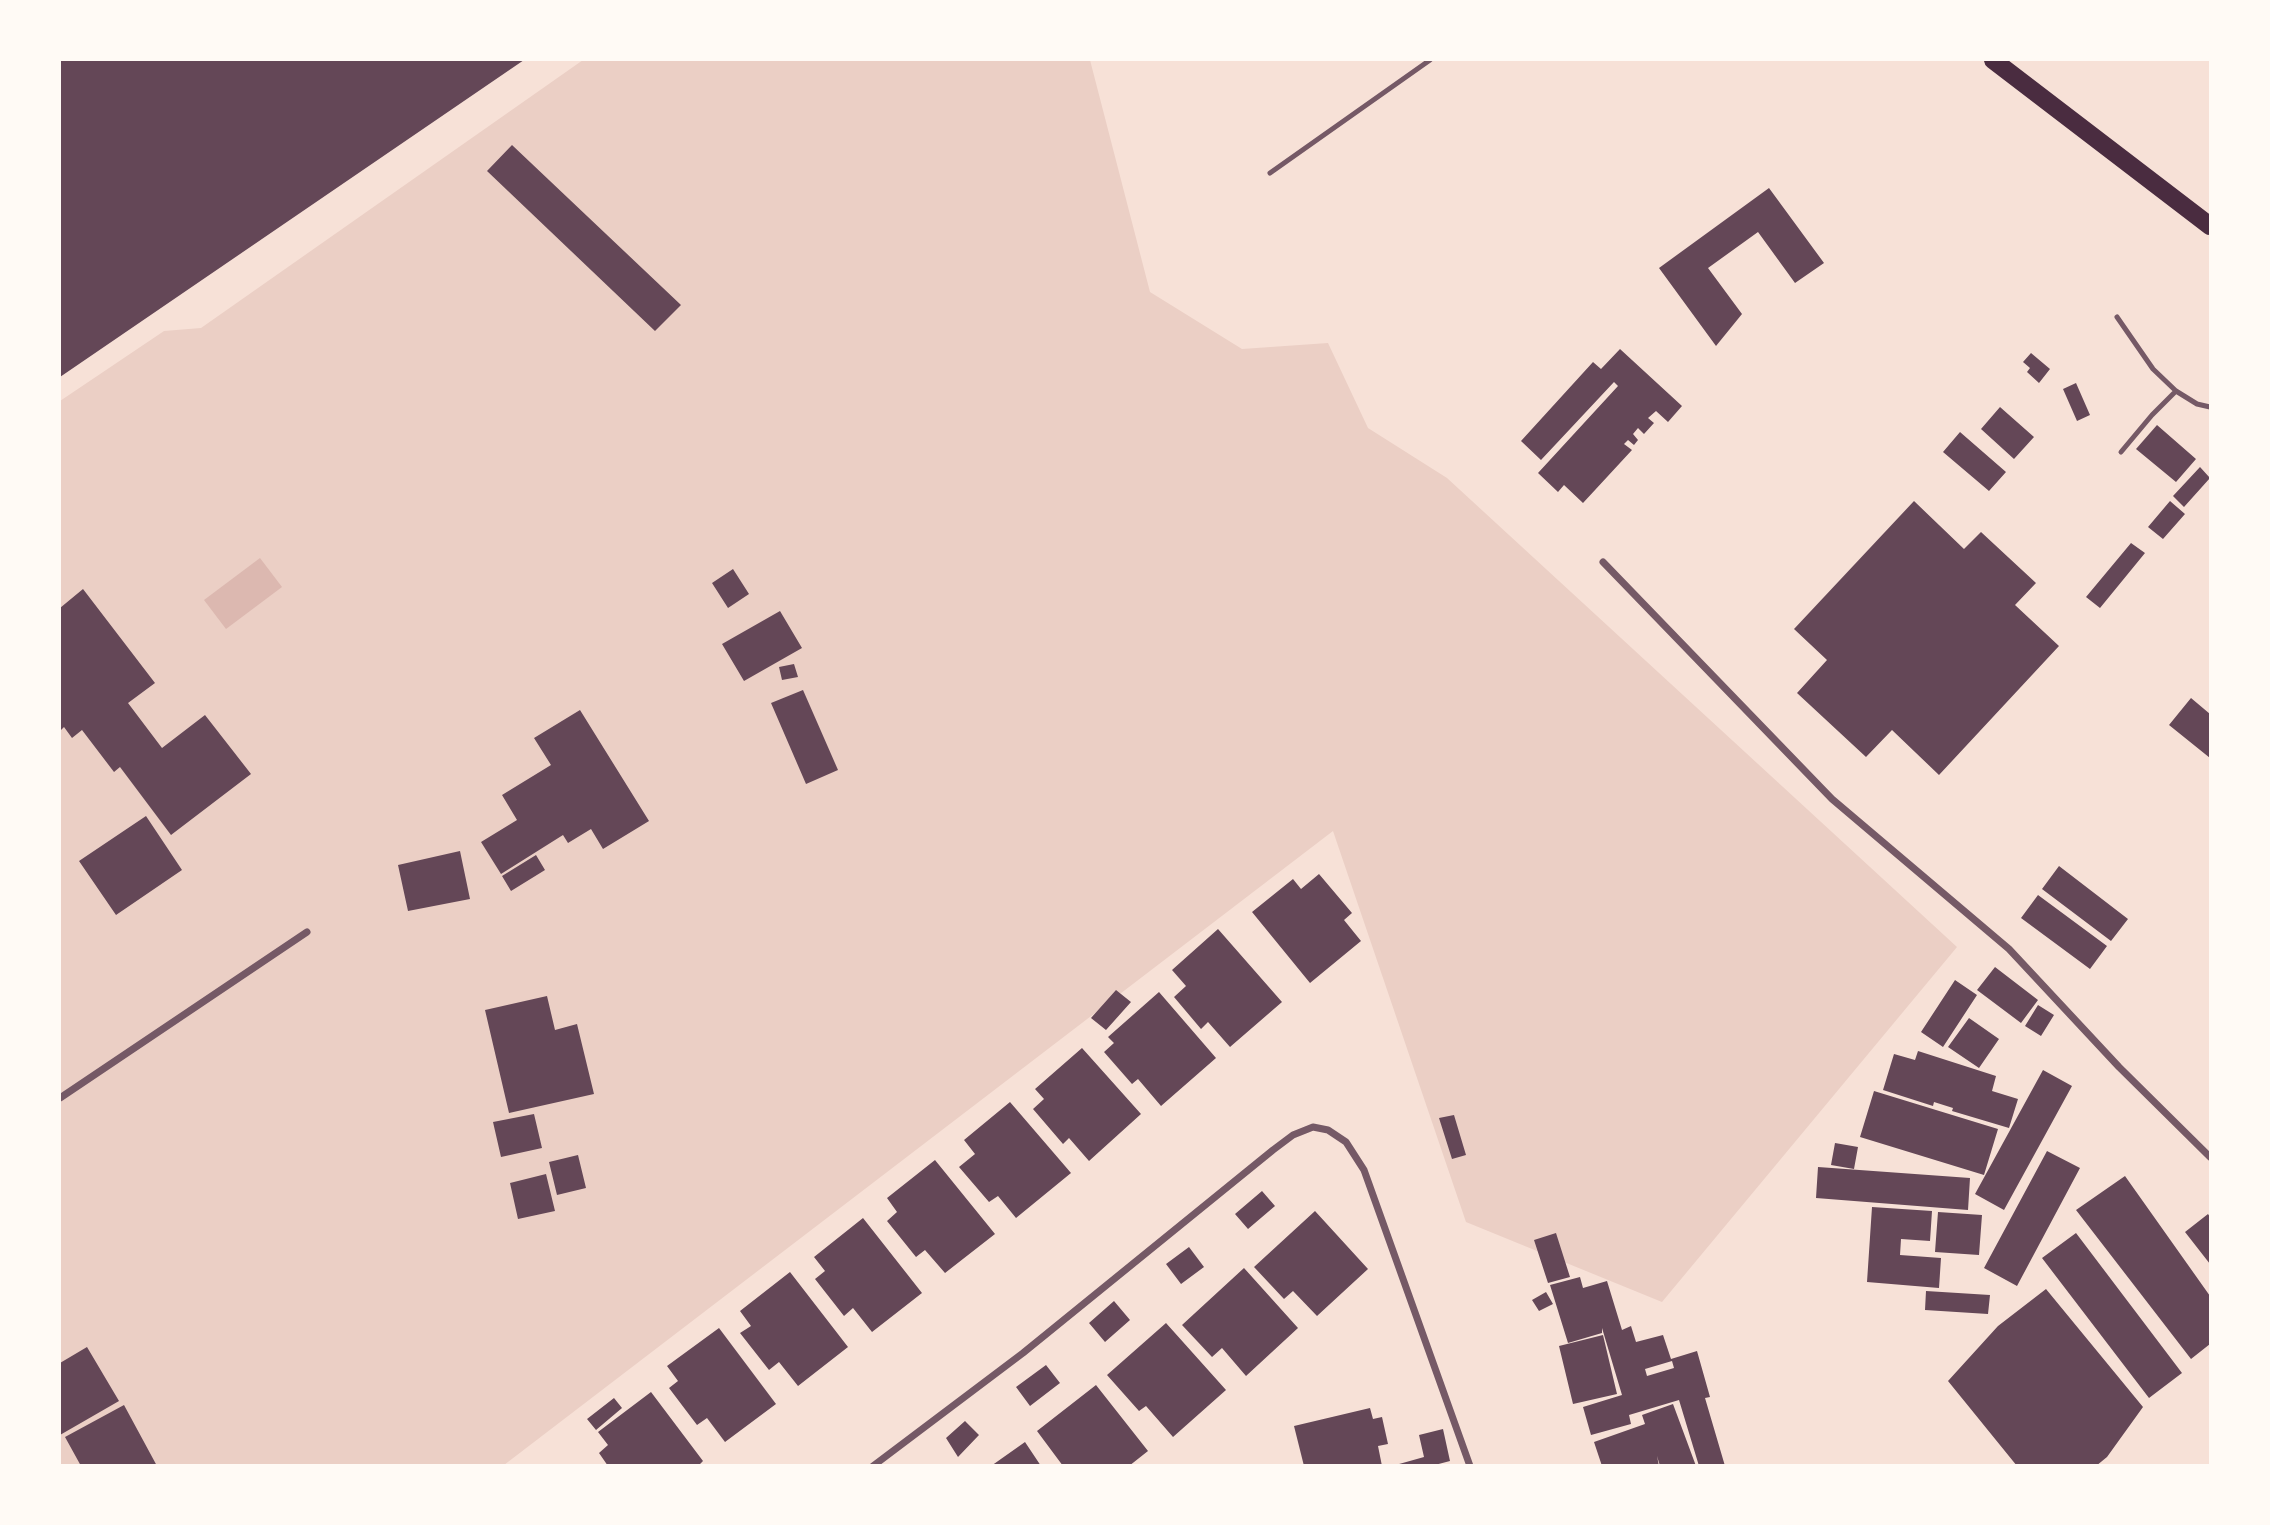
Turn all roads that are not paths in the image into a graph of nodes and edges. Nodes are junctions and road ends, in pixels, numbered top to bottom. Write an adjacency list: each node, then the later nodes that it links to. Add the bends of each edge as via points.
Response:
1 (1430, 60): 3 (lane)
2 (1993, 60): 4 (main road)
3 (1270, 173)
4 (2210, 226)
5 (2117, 317): 6 (lane, via 2153,369)
6 (2176, 391): 7 (lane); 8 (lane)
7 (2210, 407)
8 (2122, 452)
9 (1603, 562): 12 (street, via 1832,799 2009,949)
10 (307, 932): 11 (street)
11 (60, 1098)
12 (2210, 1157)
13 (873, 1465): 14 (street, via 1023,1353 1273,1150 1313,1127 1346,1142 1364,1170)
14 (1470, 1465)

